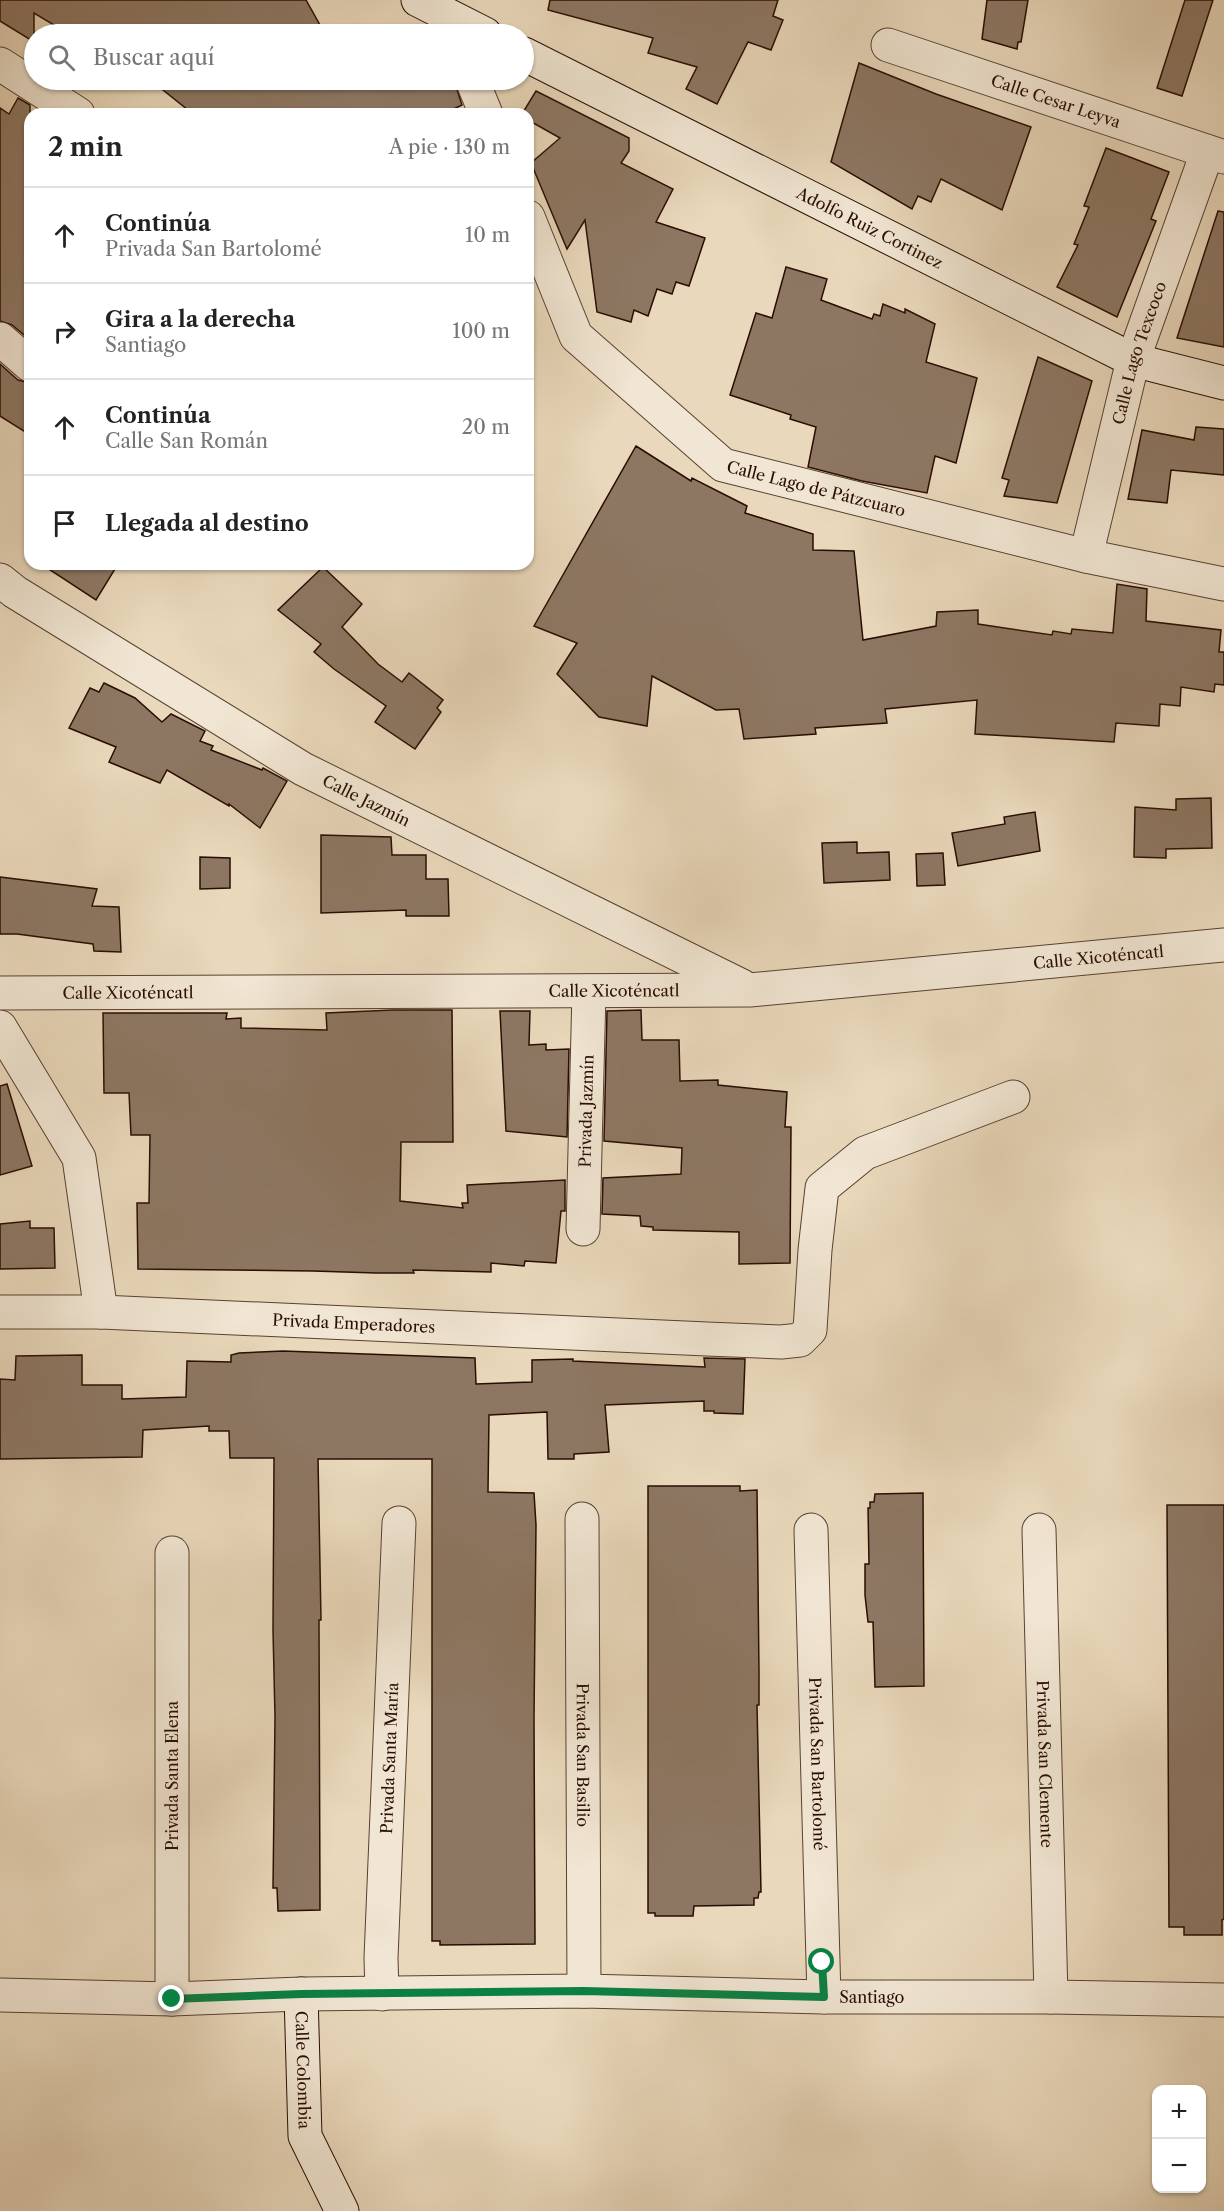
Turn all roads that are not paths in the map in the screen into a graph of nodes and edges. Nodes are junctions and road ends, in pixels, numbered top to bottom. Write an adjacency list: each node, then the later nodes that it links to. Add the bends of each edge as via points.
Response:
1 (418, 0): 2 (street)
2 (449, 24)
3 (888, 45): 11 (street, Calle Cesar Leyva)
4 (534, 59): 15 (street, Adolfo Ruiz Cortinez)
5 (0, 64): 6 (street)
6 (24, 79)
7 (41, 90): 9 (street)
8 (476, 90): 10 (street)
9 (69, 108)
10 (484, 108)
11 (1215, 155): 15 (street, Calle Lago Texcoco)
12 (534, 232): 17 (street, Calle Lago de Pátzcuaro, via 576,336 723,465)
13 (0, 339): 14 (street)
14 (24, 360)
15 (1132, 360): 16 (street, Adolfo Ruiz Cortinez); 17 (street, Calle Lago Texcoco)
16 (1224, 383)
17 (1086, 556): 19 (street, Calle Lago de Pátzcuaro)
18 (0, 580): 21 (street, Calle Jazmín, via 303,769)
19 (1224, 584)
20 (1224, 945): 21 (street, Calle Xicoténcatl)
21 (750, 990): 22 (street, Calle Xicoténcatl)
22 (589, 991): 23 (street, Calle Xicoténcatl); 26 (street, Privada Jazmín)
23 (0, 993)
24 (0, 1027): 28 (street, via 79,1158)
25 (1013, 1097): 28 (street, Privada Emperadores, via 865,1153 822,1188 810,1330 800,1340)
26 (583, 1229)
27 (0, 1312): 28 (street, Privada Emperadores)
28 (101, 1312)
29 (582, 1519): 34 (street, Privada San Basilio)
30 (399, 1523): 36 (street, Privada Santa María)
31 (811, 1530): 38 (street, Privada San Bartolomé)
32 (1039, 1530): 39 (street, Privada San Clemente)
33 (172, 1553): 40 (street, Privada Santa Elena)
34 (584, 1991): 36 (street, Santiago); 38 (street, Santiago)
35 (301, 1994): 36 (street, Santiago); 40 (street, Santiago); 42 (street, Calle Colombia, via 305,2136)
36 (382, 1994)
37 (0, 1995): 40 (street, Santiago)
38 (824, 1997): 39 (street, Santiago)
39 (1051, 1997): 41 (street, Santiago)
40 (172, 1999)
41 (1224, 2000)
42 (342, 2211)

